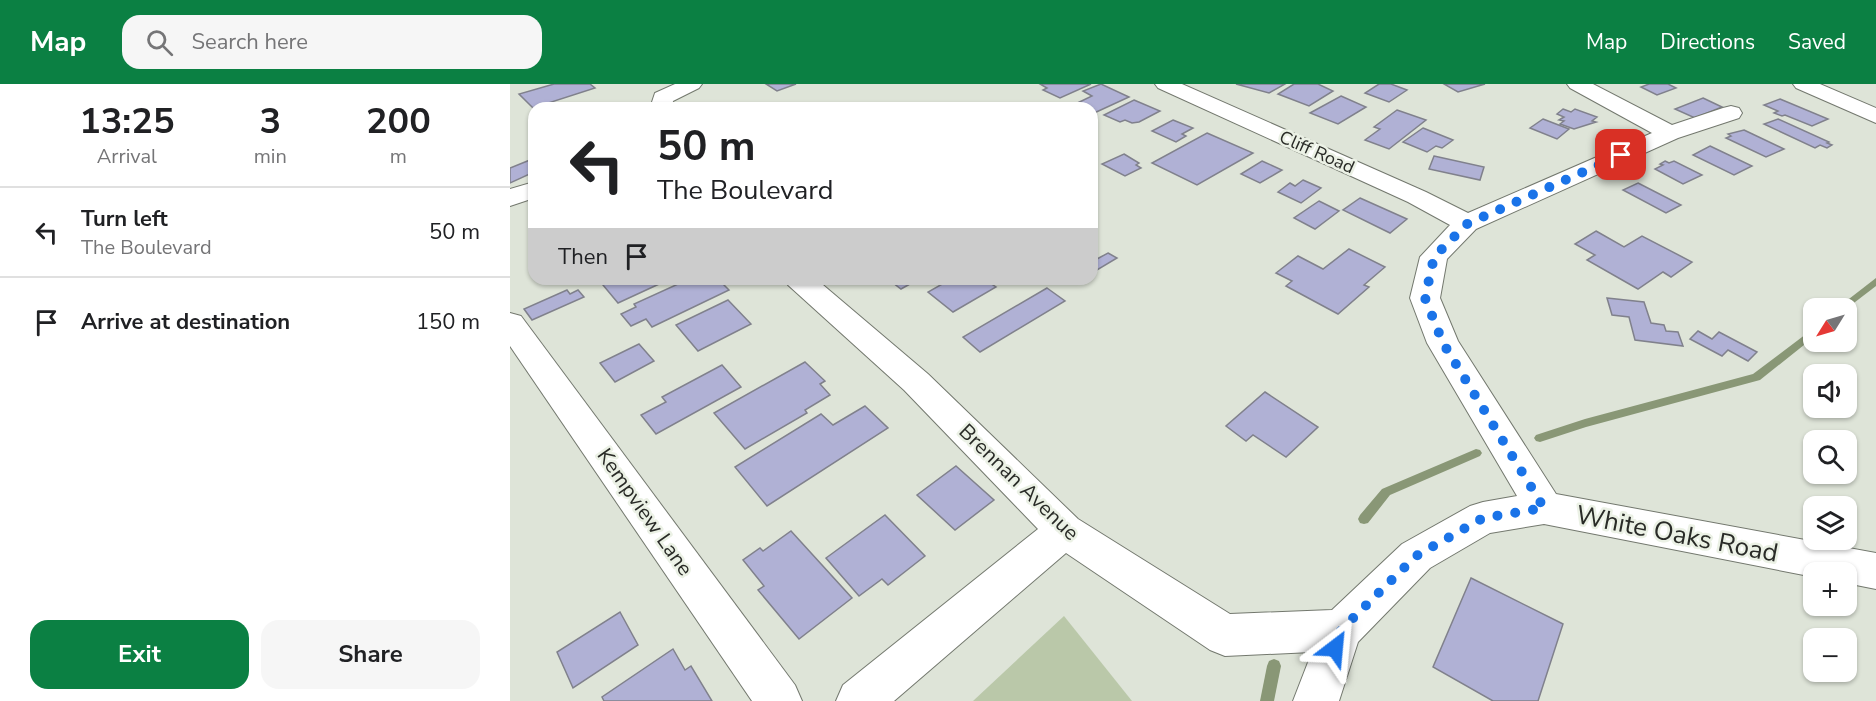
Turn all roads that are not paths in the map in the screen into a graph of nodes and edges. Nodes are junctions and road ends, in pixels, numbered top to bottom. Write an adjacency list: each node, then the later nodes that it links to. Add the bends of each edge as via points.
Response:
1 (692, 84): 5 (street, via 663,98)
2 (1165, 84): 11 (street, Cliff Road, via 1417,197)
3 (1577, 84): 8 (street)
4 (1803, 84): 7 (street)
5 (662, 102)
6 (1731, 113): 8 (street)
7 (1876, 116)
8 (1670, 133): 11 (street)
9 (528, 191): 10 (street)
10 (510, 198)
11 (1467, 224): 14 (street, via 1434,257 1425,298 1443,343)
12 (805, 285): 15 (street, Brennan Avenue, via 916,382)
13 (510, 323): 18 (street, Kempview Lane)
14 (1544, 508): 16 (street, White Oaks Road); 17 (street, White Oaks Road, via 1483,518 1416,556)
15 (1064, 531): 17 (street, Brennan Avenue, via 1226,634); 19 (street)
16 (1876, 571)
17 (1341, 630): 20 (street, White Oaks Road)
18 (779, 701)
19 (859, 701)
20 (1317, 701)

